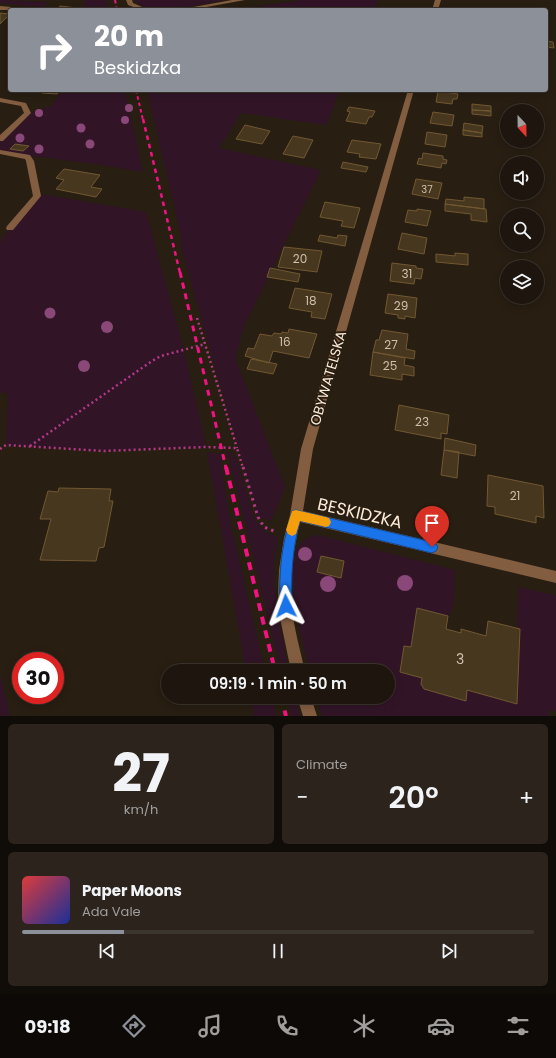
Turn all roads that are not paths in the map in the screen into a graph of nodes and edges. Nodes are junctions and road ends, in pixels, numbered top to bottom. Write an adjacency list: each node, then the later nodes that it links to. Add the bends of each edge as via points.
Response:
1 (129, 0): 3 (street, via 130,4)
2 (242, 0): 4 (street)
3 (141, 8)
4 (192, 8)
5 (410, 92): 10 (street, OBYWATELSKA, via 308,450)
6 (0, 100): 7 (street, via 24,104 28,113)
7 (0, 139)
8 (0, 152): 9 (street, via 27,157 30,160 37,196)
9 (10, 228)
10 (296, 515): 11 (street, BESKIDZKA); 12 (street, OBYWATELSKA, via 285,570 284,593)
11 (556, 577)
12 (297, 664)
13 (306, 704): 14 (street)
14 (310, 716)

